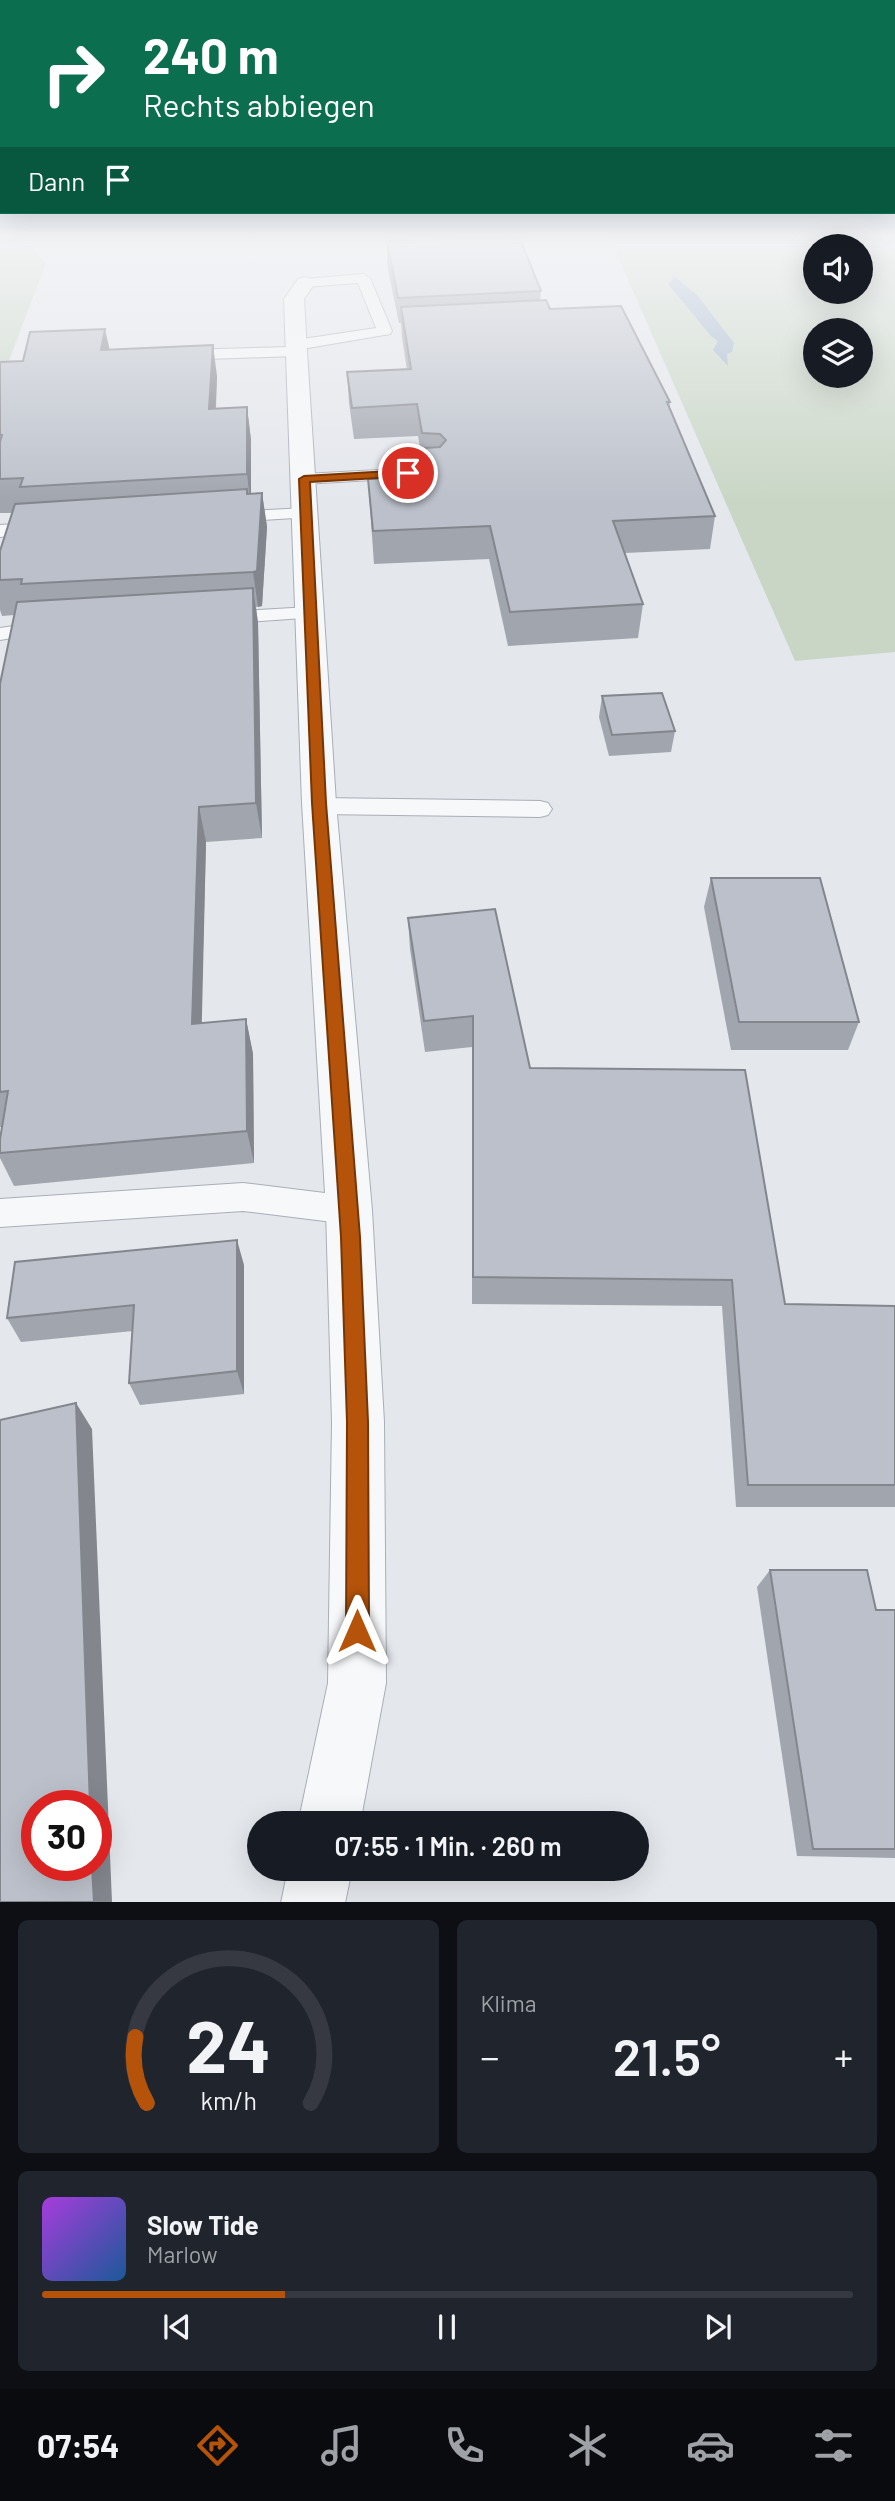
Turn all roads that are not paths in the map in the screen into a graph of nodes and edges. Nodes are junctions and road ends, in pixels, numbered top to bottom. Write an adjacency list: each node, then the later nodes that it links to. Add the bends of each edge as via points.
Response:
1 (295, 325): 3 (street)
2 (389, 325): 3 (lane, via 392,330)
3 (296, 348): 4 (lane); 6 (street)
4 (164, 356)
5 (434, 472): 6 (lane)
6 (305, 496): 7 (lane); 10 (street)
7 (208, 519)
8 (55, 528): 9 (lane)
9 (0, 531)
10 (310, 613): 11 (lane); 14 (street)
11 (199, 619)
12 (60, 626): 13 (lane)
13 (0, 634)
14 (319, 806): 15 (lane); 16 (street)
15 (540, 809)
16 (349, 1210): 17 (lane, via 243,1197); 18 (street, via 358,1422 357,1683)
17 (0, 1213)
18 (332, 1811)
19 (317, 1881): 20 (street)
20 (313, 1902)

